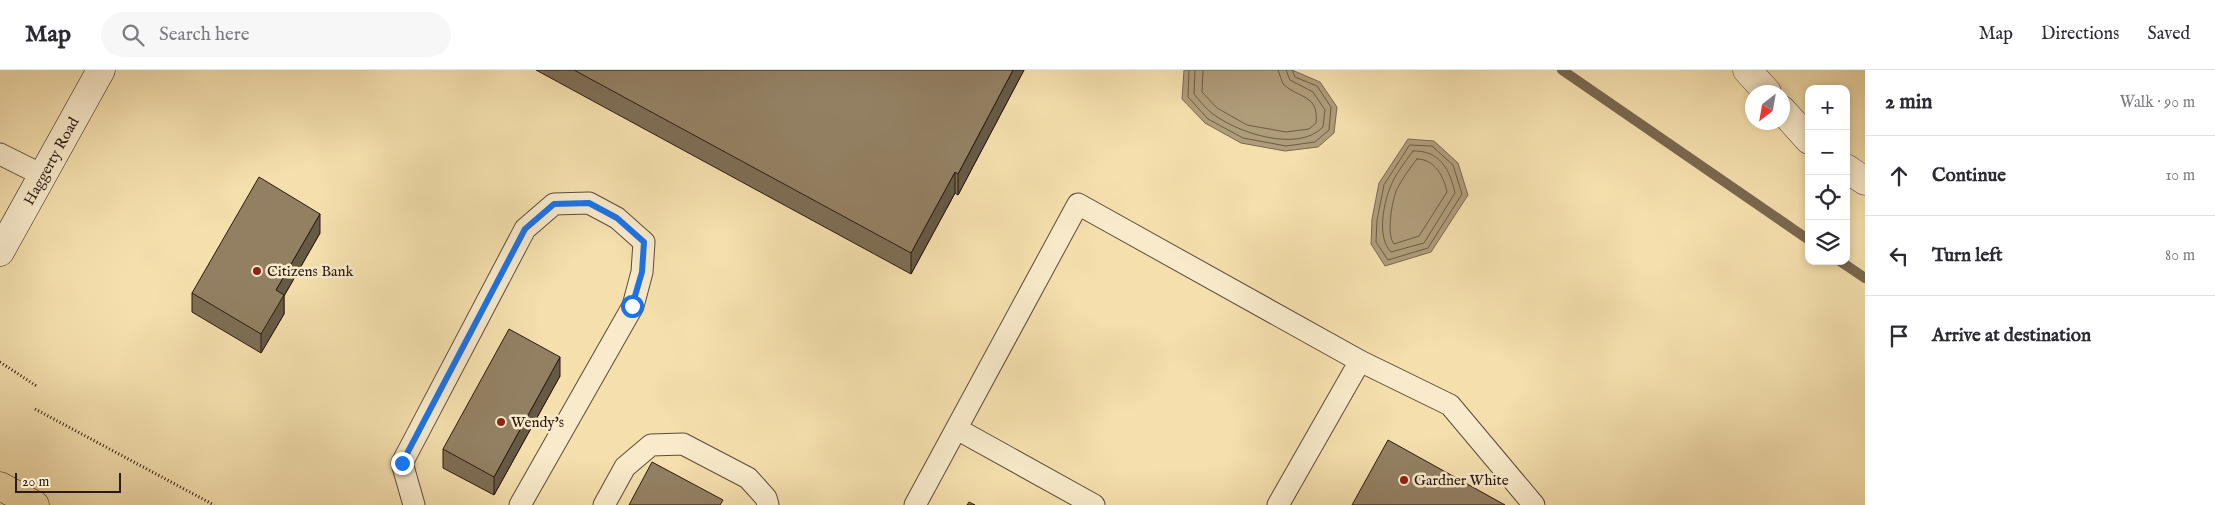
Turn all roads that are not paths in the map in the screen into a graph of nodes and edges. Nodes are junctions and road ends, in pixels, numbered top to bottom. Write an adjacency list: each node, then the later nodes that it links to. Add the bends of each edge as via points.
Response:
1 (102, 70): 8 (main road, Haggerty Road)
2 (1747, 70): 3 (main road)
3 (1761, 85)
4 (1790, 119): 5 (main road)
5 (1805, 136)
6 (0, 154): 8 (lane)
7 (1850, 171): 9 (main road)
8 (44, 176): 10 (main road, Haggerty Road)
9 (1865, 181)
10 (0, 252)
11 (1360, 361): 12 (lane, via 1078,204); 21 (lane); 22 (lane, via 1450,405)
12 (957, 428): 19 (lane); 20 (lane)
13 (0, 486): 14 (main road)
14 (35, 505)
15 (414, 505): 16 (lane, via 402,463 525,229 554,204 589,203 617,218 644,242 642,272 632,306)
16 (520, 505)
17 (604, 505): 18 (lane, via 625,467 651,445 683,444 748,478 766,498)
18 (768, 505)
19 (915, 505)
20 (1094, 505)
21 (1278, 505)
22 (1534, 505)

